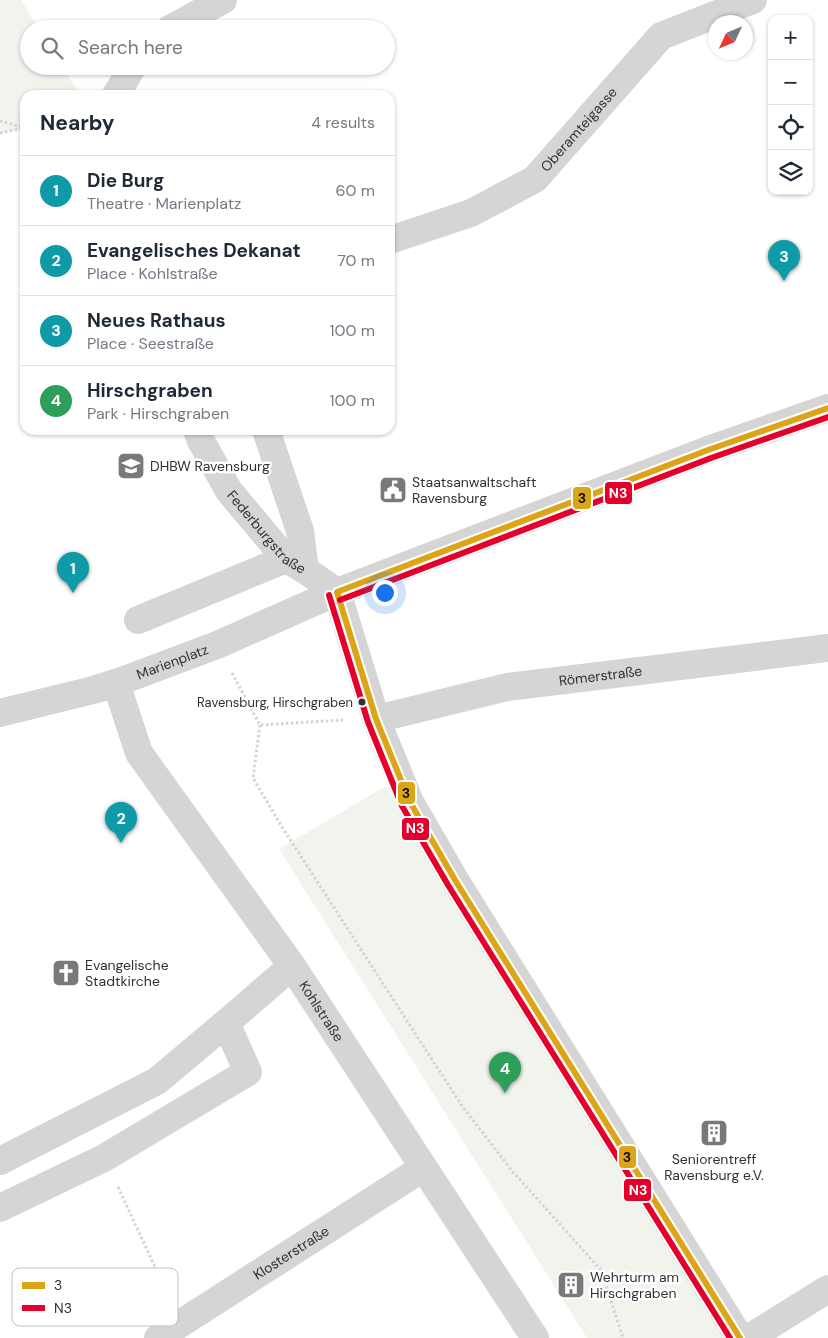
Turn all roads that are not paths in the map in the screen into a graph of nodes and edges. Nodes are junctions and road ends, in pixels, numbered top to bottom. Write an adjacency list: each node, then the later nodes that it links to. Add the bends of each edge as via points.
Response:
1 (223, 0): 3 (street)
2 (753, 0): 6 (street, Oberamteigasse, via 660,36 535,179 471,213)
3 (186, 20)
4 (128, 75): 5 (street)
5 (119, 90)
6 (395, 238)
7 (828, 408): 11 (street, Marienplatz, via 708,450)
8 (199, 435): 10 (street, Federburgstraße, via 230,491)
9 (268, 435): 10 (street, via 300,531)
10 (296, 564): 11 (street, Federburgstraße); 12 (street)
11 (337, 592): 14 (street, Marienplatz, via 217,645); 16 (street)
12 (138, 620)
13 (828, 648): 16 (street, Römerstraße, via 507,688)
14 (116, 683): 15 (street, Marienplatz); 17 (street, Kohlstraße, via 139,754)
15 (0, 713)
16 (376, 719): 27 (street, via 410,802 455,880)
17 (292, 966): 18 (street); 20 (street, Kohlstraße)
18 (226, 1023): 19 (street, via 157,1081); 21 (street, via 248,1072 104,1158)
19 (0, 1161)
20 (423, 1168): 23 (street, Klosterstraße); 26 (street, Kohlstraße)
21 (0, 1208)
22 (828, 1289): 28 (street)
23 (178, 1324)
24 (175, 1326): 25 (street, Klosterstraße)
25 (158, 1338)
26 (535, 1338)
27 (740, 1338)
28 (749, 1338)

